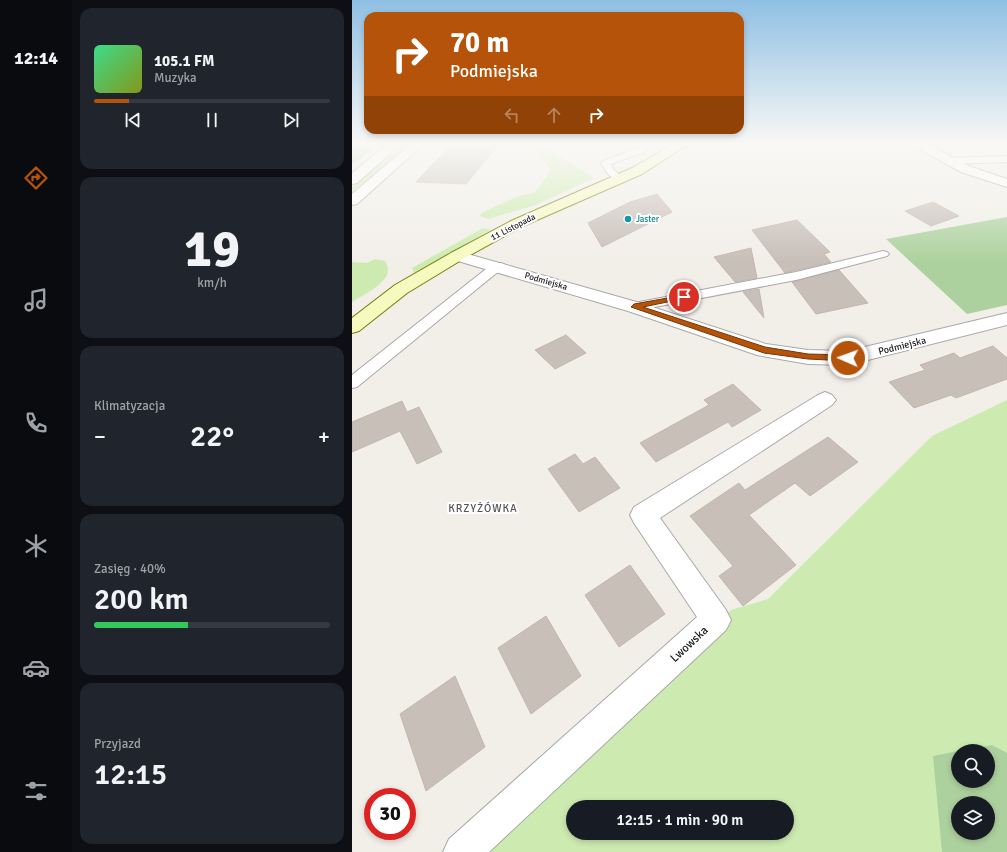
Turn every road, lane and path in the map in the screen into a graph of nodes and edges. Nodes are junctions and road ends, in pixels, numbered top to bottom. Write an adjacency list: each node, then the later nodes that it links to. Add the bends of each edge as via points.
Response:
1 (373, 183): 3 (street)
2 (610, 183): 5 (main road, 11 Listopada, via 523,221)
3 (352, 201)
4 (883, 254): 7 (lane, Podmiejska, via 796,276)
5 (457, 256): 6 (street, Podmiejska); 9 (main road, 11 Listopada, via 401,289)
6 (500, 267): 7 (street, Podmiejska); 10 (lane, via 490,272)
7 (634, 307): 8 (street, Podmiejska, via 764,350 808,357 848,358)
8 (1007, 319)
9 (352, 327)
10 (352, 383)
11 (824, 400): 12 (street, Lwowska, via 643,515 716,620)
12 (462, 852)

